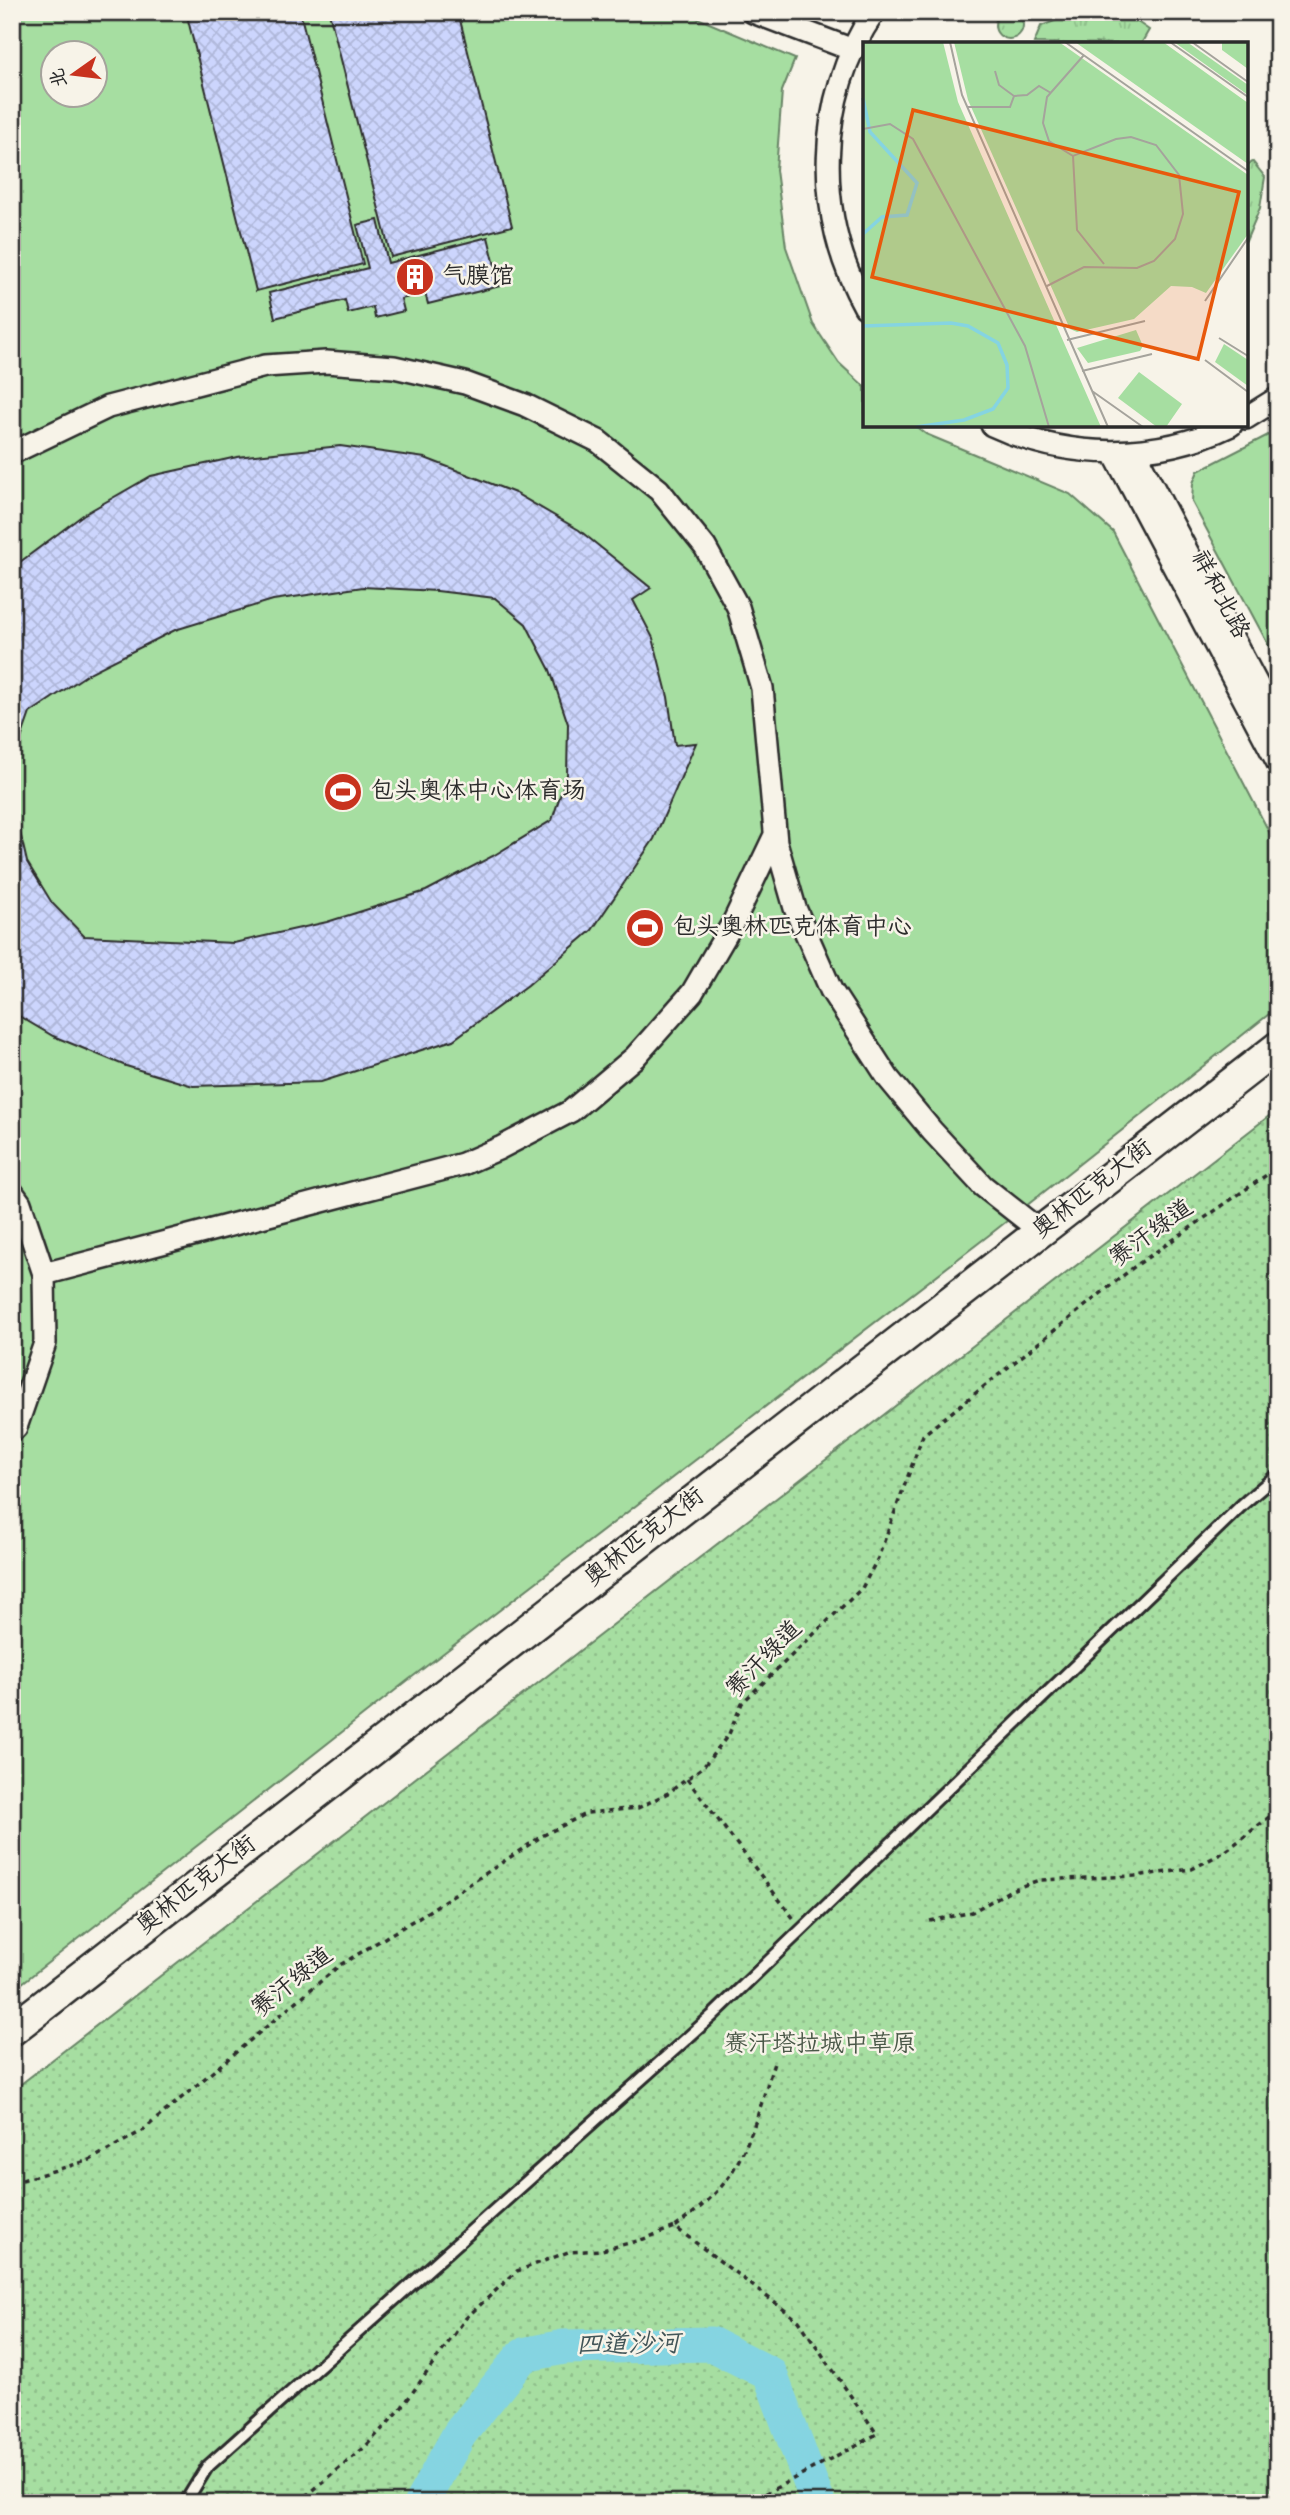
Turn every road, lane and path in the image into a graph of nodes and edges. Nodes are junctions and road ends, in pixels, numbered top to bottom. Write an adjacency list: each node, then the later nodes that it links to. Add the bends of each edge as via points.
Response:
1 (754, 12): 3 (street)
2 (874, 12): 3 (street)
3 (853, 50): 4 (street, via 830,129 829,190 840,249)
4 (863, 303)
5 (1278, 398): 6 (street)
6 (1248, 417)
7 (998, 427): 9 (street, via 1049,445)
8 (1226, 427): 9 (street, via 1166,447)
9 (1124, 452): 11 (street, 祥和北路); 12 (street, 祥和北路)
10 (12, 453): 13 (street, via 108,407 265,366 326,362 394,367 465,383 525,405 598,441 659,490 705,547 738,607 762,688)
11 (1278, 724)
12 (1278, 763)
13 (775, 835): 18 (street, via 795,908 831,990 888,1078 983,1186); 19 (street, via 734,921 692,993 635,1057 571,1111 463,1164)
14 (1278, 1047): 18 (main road, 奥林匹克大街)
15 (1278, 1069): 27 (main road, 奥林匹克大街)
16 (1278, 1167): 22 (path, 赛汗绿道, via 1134,1267 923,1435 878,1558 862,1588 742,1703 729,1734 704,1766)
17 (12, 1192): 19 (street)
18 (1040, 1231): 26 (main road, 奥林匹克大街)
19 (44, 1274): 20 (street, via 45,1343)
20 (12, 1431)
21 (1278, 1474): 25 (lane)
22 (687, 1779): 25 (path); 29 (path, 赛汗绿道, via 638,1808 587,1813 542,1836 340,1965 142,2131 90,2160)
23 (1278, 1810): 24 (path, via 1226,1851 1192,1869 1039,1880 972,1912)
24 (930, 1921)
25 (802, 1930): 31 (lane, via 207,2468)
26 (12, 2030)
27 (12, 2050)
28 (774, 2063): 30 (path, via 730,2175 707,2202)
29 (12, 2183)
30 (675, 2227): 32 (path, via 602,2250 568,2252 517,2271 466,2318 400,2410 365,2447); 33 (path, via 799,2320 877,2434)
31 (185, 2501)
32 (298, 2503)
33 (748, 2503)

